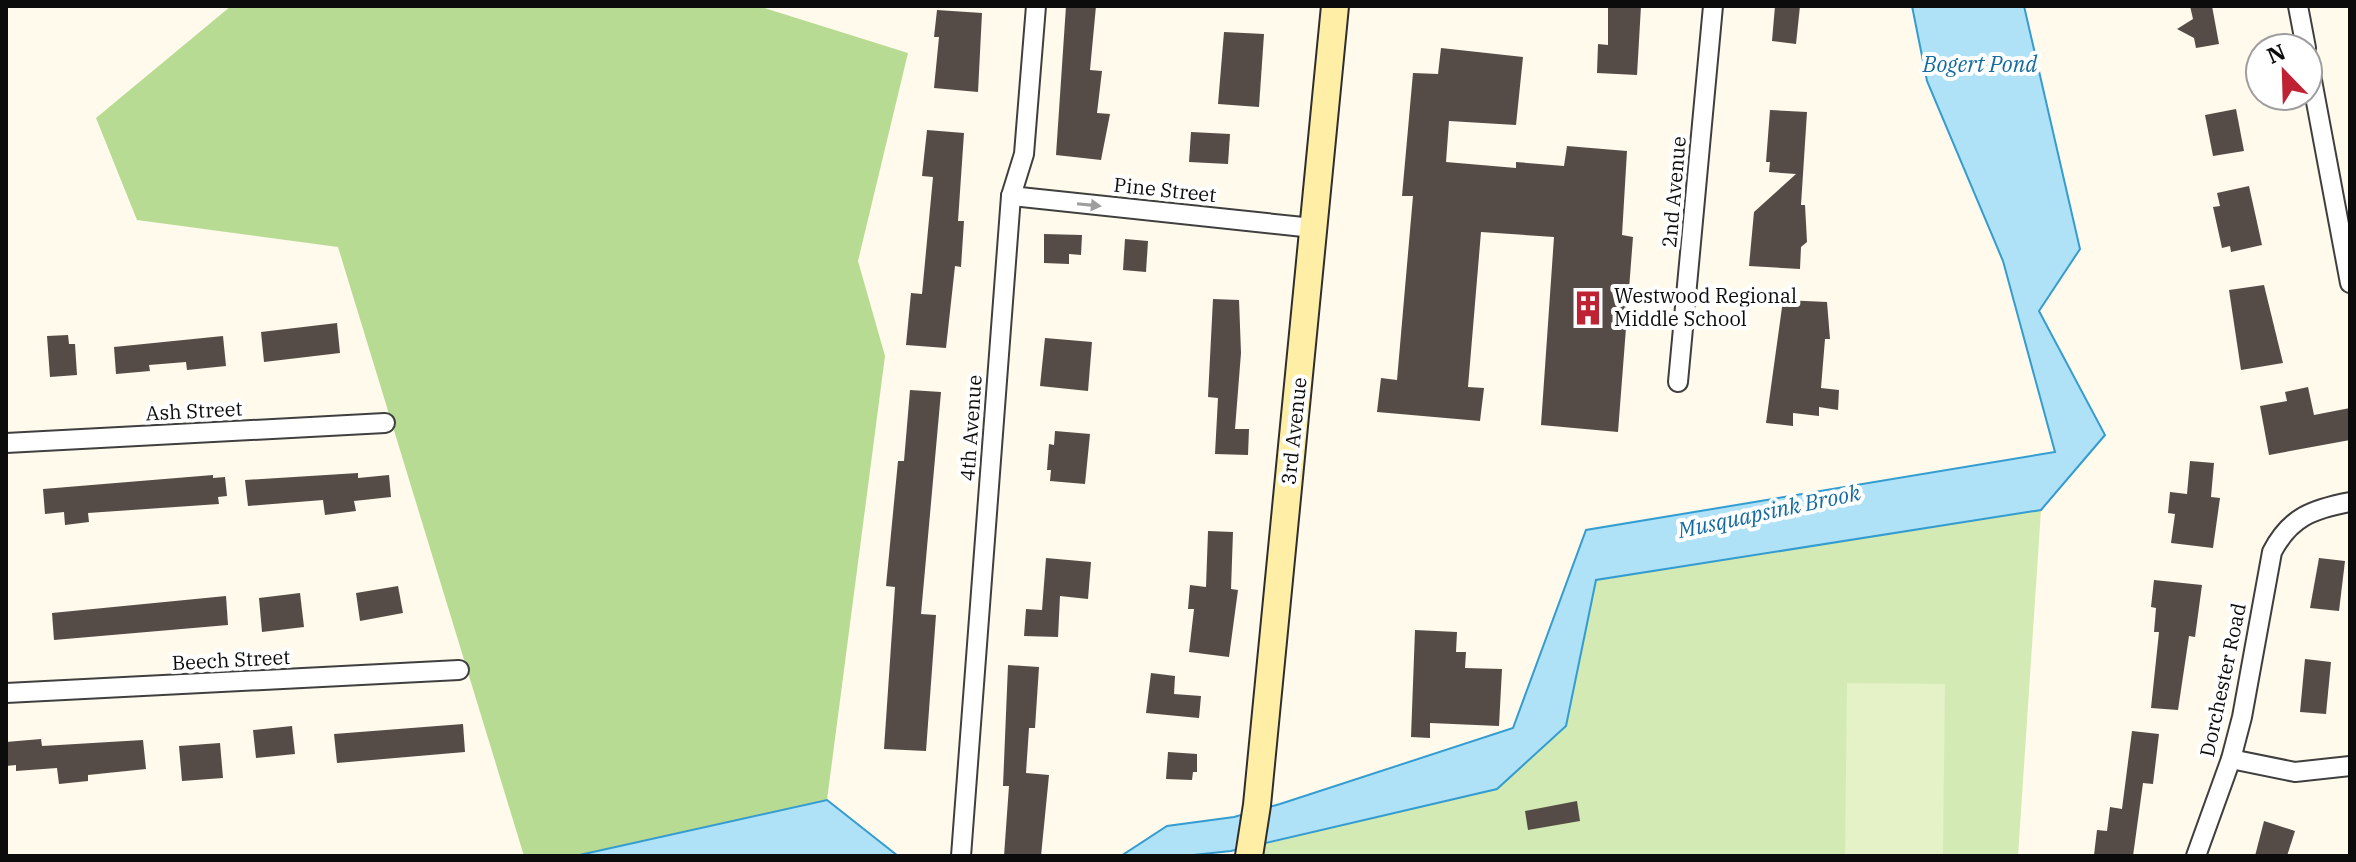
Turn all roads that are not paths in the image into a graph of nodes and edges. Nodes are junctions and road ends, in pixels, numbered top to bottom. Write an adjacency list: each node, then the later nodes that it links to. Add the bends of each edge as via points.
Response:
1 (1036, 6): 7 (street, 4th Avenue, via 1024,154)
2 (1335, 6): 9 (main road, 3rd Avenue)
3 (1713, 6): 11 (street, 2nd Avenue)
4 (2298, 6): 5 (street)
5 (2303, 32)
6 (2320, 112): 8 (street)
7 (1011, 196): 9 (street, Pine Street, one-way to 9); 20 (street, 4th Avenue)
8 (2343, 210): 10 (street)
9 (1313, 228): 19 (main road, 3rd Avenue)
10 (2350, 283)
11 (1678, 382)
12 (385, 423): 13 (street, Ash Street)
13 (6, 443)
14 (2350, 502): 17 (street, Dorchester Road, via 2298,517 2281,533 2272,552)
15 (459, 670): 16 (street, Beech Street)
16 (6, 693)
17 (2231, 759): 18 (street, via 2295,772); 21 (street, Dorchester Road)
18 (2350, 766)
19 (1250, 852)
20 (961, 856)
21 (2196, 856)

